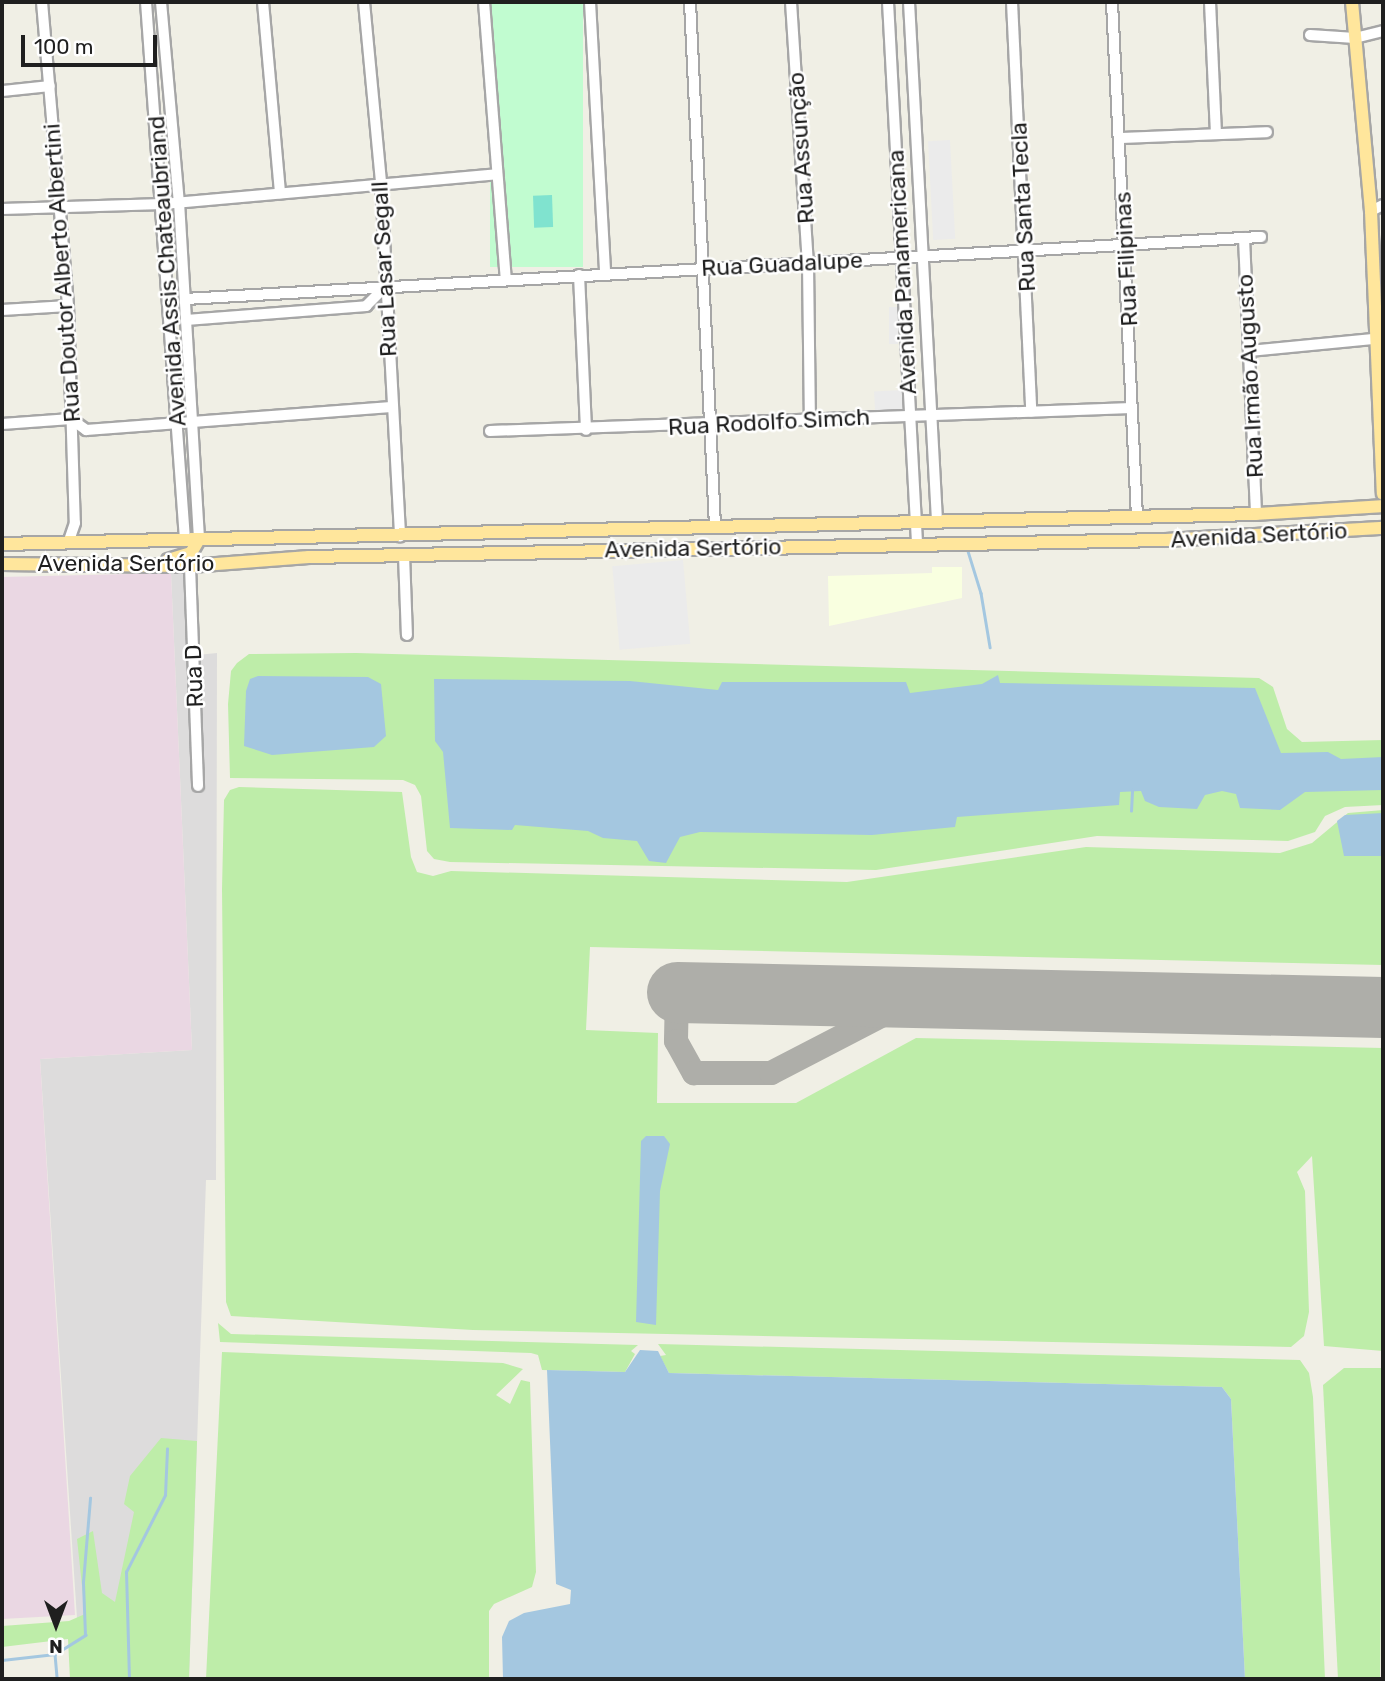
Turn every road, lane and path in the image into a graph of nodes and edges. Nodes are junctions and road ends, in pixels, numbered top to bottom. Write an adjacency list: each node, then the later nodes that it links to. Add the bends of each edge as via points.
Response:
1 (42, 2): 21 (street, Rua Doutor Alberto Albertini)
2 (146, 2): 20 (street, Avenida Assis Chateaubriand)
3 (161, 2): 19 (street, Avenida Assis Chateaubriand)
4 (263, 2): 28 (street)
5 (364, 2): 27 (street, Rua Lasar Segall)
6 (484, 2): 26 (street)
7 (590, 2): 44 (street)
8 (691, 2): 43 (street)
9 (791, 2): 42 (street, Rua Assunção)
10 (888, 2): 41 (street, Avenida Panamericana)
11 (909, 2): 40 (street, Avenida Panamericana)
12 (1012, 2): 39 (street, Rua Santa Tecla)
13 (1112, 2): 25 (street, Rua Filipinas)
14 (1210, 2): 24 (street)
15 (1352, 2): 18 (main road)
16 (1383, 31): 18 (street)
17 (1310, 35): 18 (street)
18 (1355, 38): 32 (main road)
19 (167, 69): 20 (street); 29 (street, Avenida Assis Chateaubriand)
20 (151, 71): 30 (street, Avenida Assis Chateaubriand)
21 (50, 86): 22 (street); 31 (street, Rua Doutor Alberto Albertini)
22 (2, 91)
23 (1267, 132): 24 (street)
24 (1216, 133): 25 (street)
25 (1120, 138): 36 (street, Rua Filipinas)
26 (497, 174): 27 (street); 46 (street)
27 (381, 183): 28 (street); 47 (street, Rua Lasar Segall)
28 (280, 193): 29 (street)
29 (179, 202): 30 (street); 37 (street, Avenida Assis Chateaubriand)
30 (163, 204): 31 (street); 38 (street, Avenida Assis Chateaubriand)
31 (62, 206): 33 (street); 50 (street, Rua Doutor Alberto Albertini)
32 (1377, 208): 54 (main road)
33 (2, 209)
34 (1261, 237): 35 (street, Rua Guadalupe)
35 (1244, 238): 36 (street, Rua Guadalupe); 55 (street, Rua Irmão Augusto)
36 (1126, 246): 39 (street, Rua Guadalupe); 57 (street, Rua Filipinas)
37 (182, 250): 38 (street); 49 (street, Avenida Assis Chateaubriand)
38 (167, 251): 64 (street, Avenida Assis Chateaubriand)
39 (1026, 251): 40 (street, Rua Guadalupe); 58 (street, Rua Santa Tecla)
40 (921, 257): 41 (street, Rua Guadalupe); 59 (street, Avenida Panamericana)
41 (902, 258): 42 (street, Rua Guadalupe); 60 (street, Avenida Panamericana)
42 (808, 262): 43 (street, Rua Guadalupe); 62 (street, Rua Assunção)
43 (705, 268): 44 (street, Rua Guadalupe); 66 (street)
44 (605, 274): 45 (street, Rua Guadalupe)
45 (579, 275): 46 (street, Rua Guadalupe); 67 (street)
46 (506, 279): 47 (street, Rua Guadalupe)
47 (386, 286): 48 (street, Rua Guadalupe); 52 (street, via 367,305); 56 (street, Rua Lasar Segall)
48 (288, 292): 49 (street, Rua Guadalupe); 52 (street)
49 (184, 299): 53 (street, Avenida Assis Chateaubriand)
50 (68, 306): 51 (street); 61 (street, Rua Doutor Alberto Albertini)
51 (2, 310)
52 (289, 311): 53 (street)
53 (186, 320): 63 (street, Avenida Assis Chateaubriand)
54 (1380, 339): 55 (street); 69 (main road)
55 (1249, 351): 71 (street, Rua Irmão Augusto)
56 (391, 407): 63 (street); 77 (street, Rua Lasar Segall)
57 (1132, 408): 58 (street, Rua Rodolfo Simch); 72 (street, Rua Filipinas)
58 (1031, 412): 59 (street, Rua Rodolfo Simch)
59 (929, 414): 60 (street, Rua Rodolfo Simch); 73 (street, Avenida Panamericana)
60 (910, 415): 62 (street, Rua Rodolfo Simch); 74 (street, Avenida Panamericana)
61 (71, 419): 64 (street, via 86,430); 65 (street); 81 (street, Rua Doutor Alberto Albertini, via 75,523)
62 (810, 419): 66 (street, Rua Rodolfo Simch)
63 (192, 422): 64 (street); 79 (street, Avenida Assis Chateaubriand)
64 (178, 423): 78 (street, Avenida Assis Chateaubriand)
65 (2, 424)
66 (708, 425): 67 (street, Rua Rodolfo Simch); 75 (street)
67 (586, 430): 68 (street, Rua Rodolfo Simch)
68 (490, 431)
69 (1383, 494)
70 (1383, 506): 71 (main road, Avenida Sertório)
71 (1256, 514): 72 (main road, Avenida Sertório)
72 (1137, 517): 73 (main road, Avenida Sertório)
73 (937, 521): 74 (main road, Avenida Sertório)
74 (915, 522): 75 (main road, Avenida Sertório); 80 (street, Avenida Panamericana)
75 (715, 527): 77 (main road, Avenida Sertório)
76 (1383, 528): 80 (main road, Avenida Sertório, via 1193,539)
77 (400, 536): 79 (main road, Avenida Sertório)
78 (185, 540): 79 (main road, Avenida Sertório); 81 (main road, Avenida Sertório)
79 (199, 540): 85 (main road, via 185,557)
80 (916, 542): 83 (main road, Avenida Sertório)
81 (68, 543): 82 (main road, Avenida Sertório)
82 (2, 544)
83 (404, 555): 86 (main road, Avenida Sertório); 87 (street)
84 (2, 564): 85 (main road, Avenida Sertório)
85 (129, 564): 86 (main road, Avenida Sertório)
86 (190, 566): 88 (street, Rua D)
87 (407, 635)
88 (198, 786)

